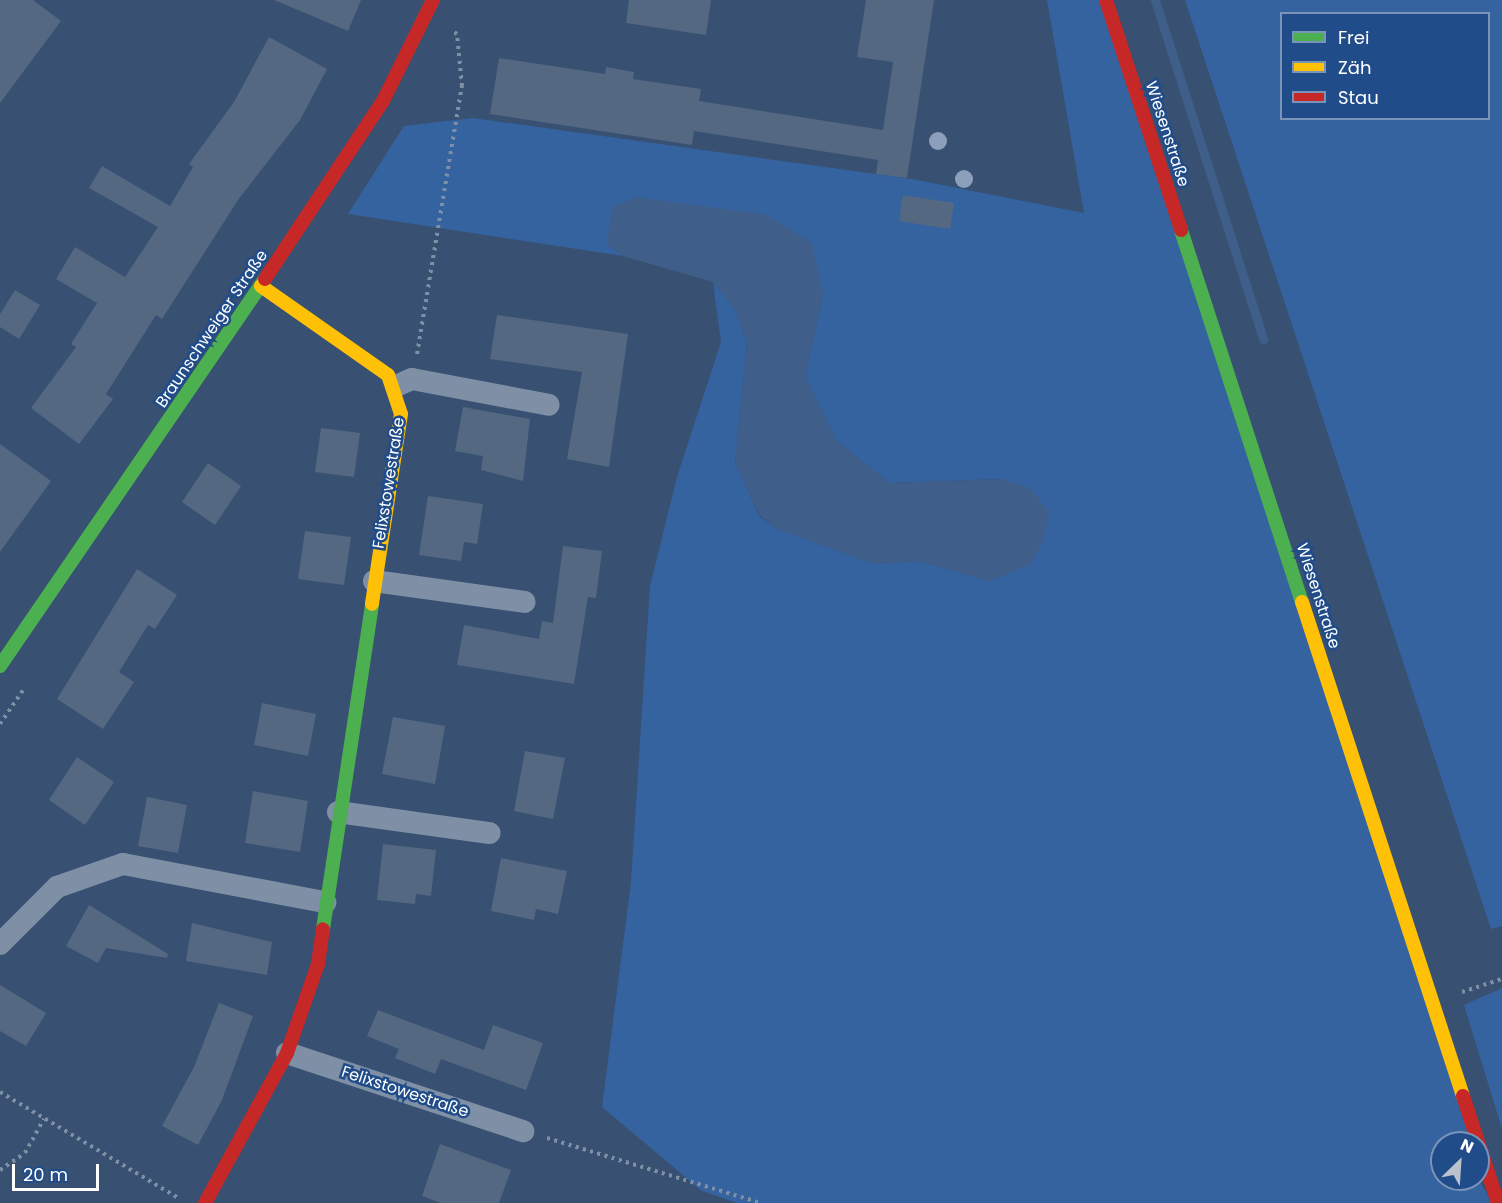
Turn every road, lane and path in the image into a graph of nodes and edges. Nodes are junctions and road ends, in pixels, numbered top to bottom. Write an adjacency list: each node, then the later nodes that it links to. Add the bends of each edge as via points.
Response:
1 (1106, 0): 14 (street, Wiesenstraße)
2 (430, 6): 3 (street, Braunschweiger Straße, via 370,123); 4 (path, via 457,34 462,86)
3 (261, 286): 4 (street); 8 (street, Braunschweiger Straße)
4 (404, 382): 5 (street); 6 (street, Felixstowestraße)
5 (549, 405)
6 (374, 581): 7 (street); 9 (street, Felixstowestraße)
7 (525, 602)
8 (0, 666)
9 (338, 812): 10 (street); 11 (street, Felixstowestraße)
10 (490, 833)
11 (325, 902): 12 (street, via 123,864 57,886); 15 (street, Felixstowestraße, via 318,964)
12 (0, 944)
13 (1502, 979): 14 (path)
14 (1433, 1001): 23 (street, Wiesenstraße)
15 (287, 1053): 18 (street, Felixstowestraße); 21 (street, Felixstowestraße)
16 (0, 1092): 17 (path)
17 (44, 1119): 19 (path, via 25,1153); 20 (path)
18 (523, 1131): 22 (path)
19 (0, 1170)
20 (188, 1203)
21 (205, 1203)
22 (761, 1203)
23 (1498, 1203)

